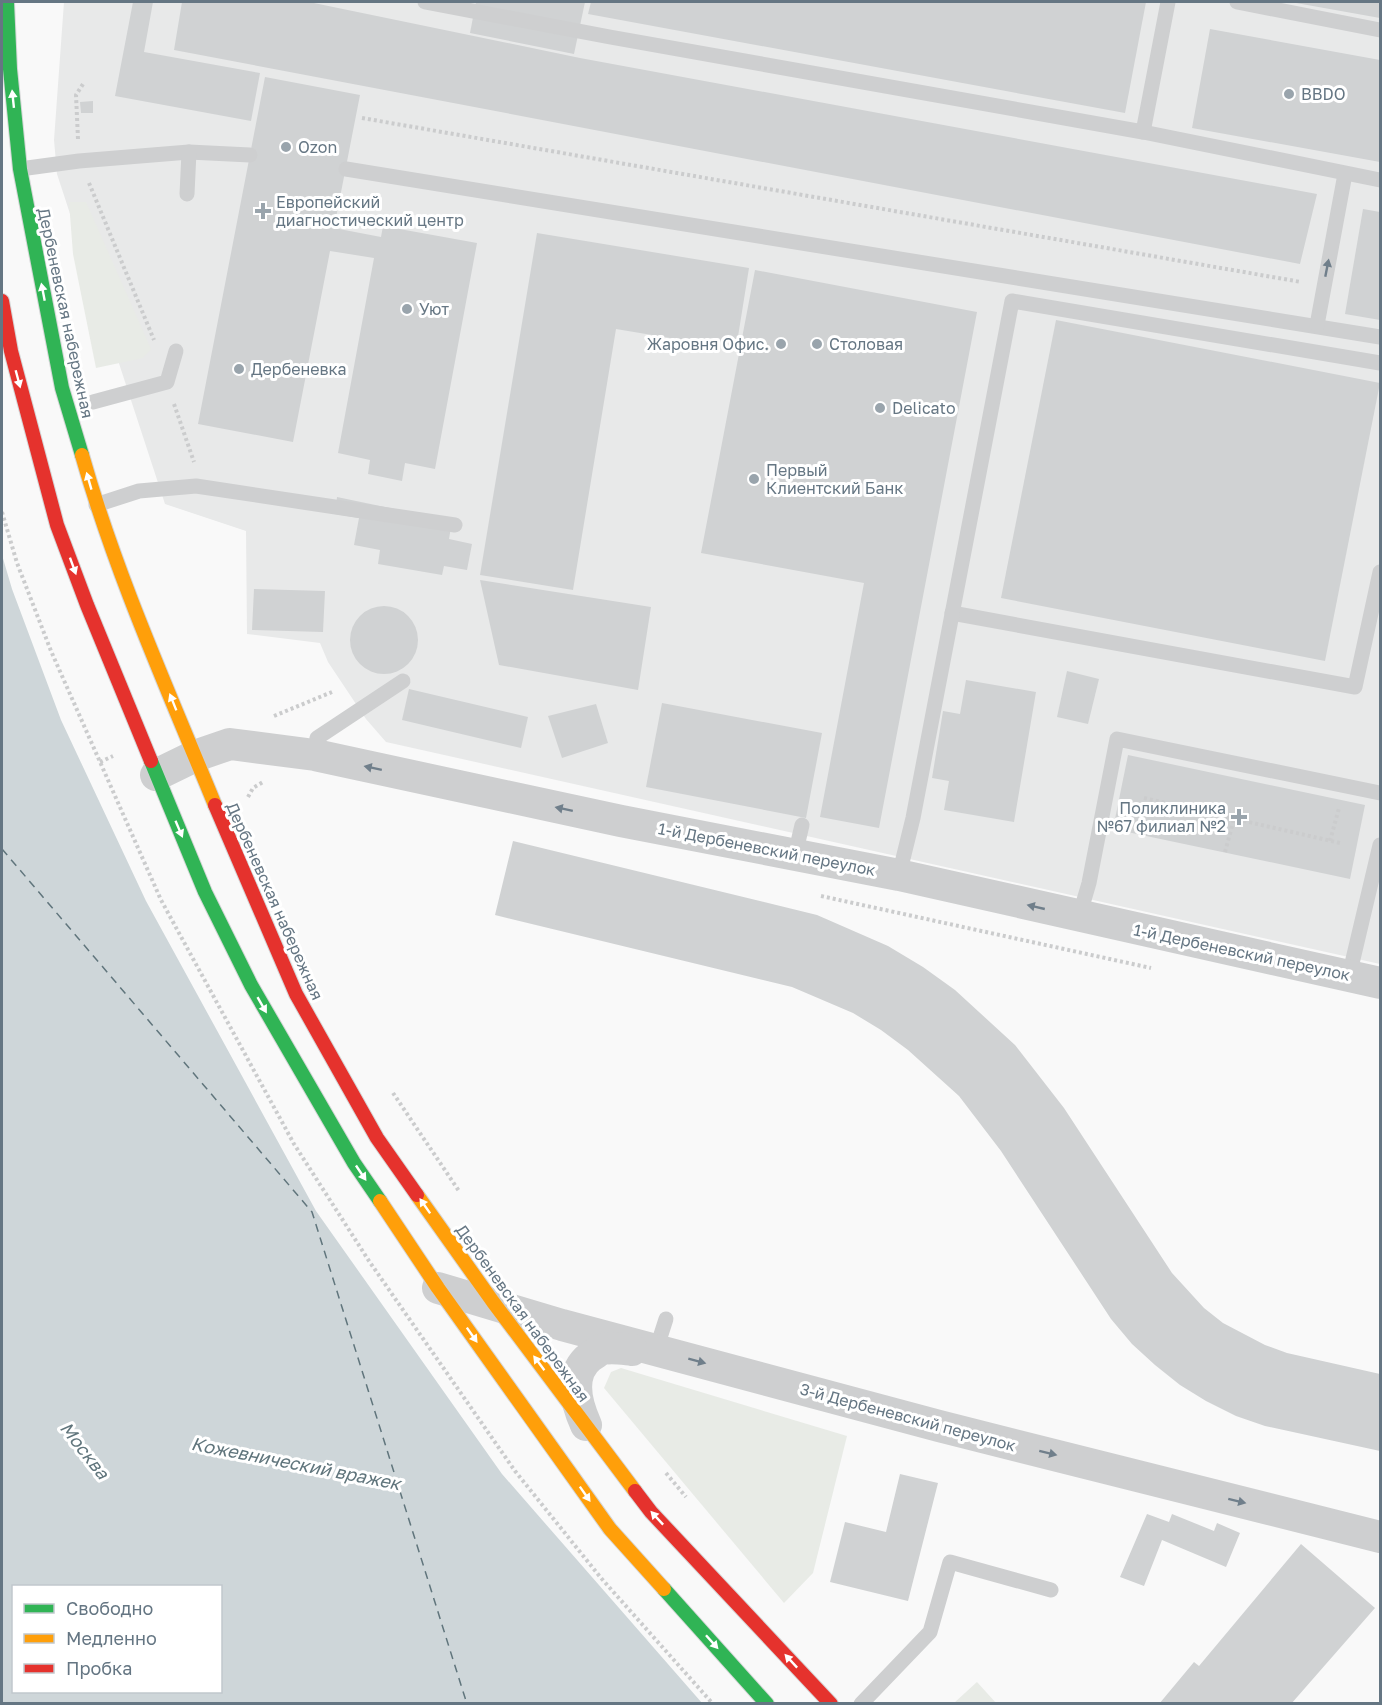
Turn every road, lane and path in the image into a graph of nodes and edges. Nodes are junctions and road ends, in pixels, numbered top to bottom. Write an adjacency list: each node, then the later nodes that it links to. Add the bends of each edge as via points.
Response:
1 (7, 2): 12 (main road, Дербеневская набережная, one-way to 1)
2 (425, 2): 8 (lane)
3 (1168, 2): 8 (lane)
4 (1237, 2): 5 (lane)
5 (1380, 30)
6 (83, 84): 11 (path, via 76,95)
7 (362, 118): 18 (path, via 1302,283)
8 (1143, 132): 14 (lane)
9 (189, 152): 10 (lane); 11 (lane); 16 (lane)
10 (250, 155)
11 (79, 161): 12 (lane); 22 (path, via 156,346)
12 (20, 169): 25 (main road, Дербеневская набережная, one-way to 12, via 62,388)
13 (346, 169): 18 (lane)
14 (1345, 174): 15 (lane); 18 (lane, one-way to 14)
15 (1380, 180)
16 (187, 194)
17 (2, 302): 35 (main road, one-way to 35, via 57,525)
18 (1317, 321): 19 (lane)
19 (1380, 337)
20 (176, 351): 22 (lane)
21 (1380, 363): 29 (lane, via 1012,301)
22 (167, 382): 23 (lane); 24 (path, via 197,471)
23 (93, 402)
24 (196, 486): 25 (lane, via 139,491); 27 (lane)
25 (96, 505): 34 (main road, Дербеневская набережная, one-way to 25)
26 (2, 512): 61 (path, via 51,651 161,900 294,1144 369,1261 515,1471 600,1578)
27 (455, 525)
28 (1380, 572): 29 (lane, via 1355,687)
29 (952, 613): 48 (lane)
30 (403, 681): 33 (lane, via 317,738)
31 (332, 692): 32 (path)
32 (274, 716)
33 (315, 755): 34 (street, 1-й Дербеневский переулок, via 230,744); 47 (street, 1-й Дербеневский переулок, one-way to 33)
34 (195, 756): 35 (street, 1-й Дербеневский переулок); 55 (main road, Дербеневская набережная, one-way to 34, via 377,1138 296,994)
35 (156, 775): 54 (main road, one-way to 54, via 205,892 251,985 354,1163)
36 (253, 788): 39 (path)
37 (1380, 793): 49 (lane, via 1117,739)
38 (1144, 798): 41 (path)
39 (245, 803)
40 (1339, 808): 43 (path)
41 (1234, 819): 43 (path); 46 (path)
42 (802, 825): 47 (lane)
43 (1330, 841): 44 (path)
44 (1340, 843)
45 (1380, 845): 50 (lane)
46 (1226, 852)
47 (795, 855): 48 (street, 1-й Дербеневский переулок)
48 (899, 874): 49 (street, 1-й Дербеневский переулок, one-way to 48)
49 (1079, 917): 50 (street, 1-й Дербеневский переулок)
50 (1349, 976): 51 (street, 1-й Дербеневский переулок)
51 (1380, 983)
52 (387, 1084): 53 (path)
53 (465, 1201)
54 (438, 1288): 55 (street, 3-й Дербеневский переулок); 62 (main road, one-way to 62, via 610,1529)
55 (493, 1302): 57 (street, 3-й Дербеневский переулок); 58 (main road, Дербеневская набережная, one-way to 55)
56 (666, 1319): 57 (lane)
57 (657, 1350): 58 (street, via 602,1349 588,1358 575,1387); 59 (street, 3-й Дербеневский переулок, one-way to 59)
58 (588, 1428): 63 (main road, Дербеневская набережная, one-way to 58, via 651,1512)
59 (1380, 1537)
60 (1051, 1590): 64 (lane, via 950,1562 930,1632)
61 (713, 1704)
62 (767, 1704)
63 (831, 1704)
64 (861, 1704)

